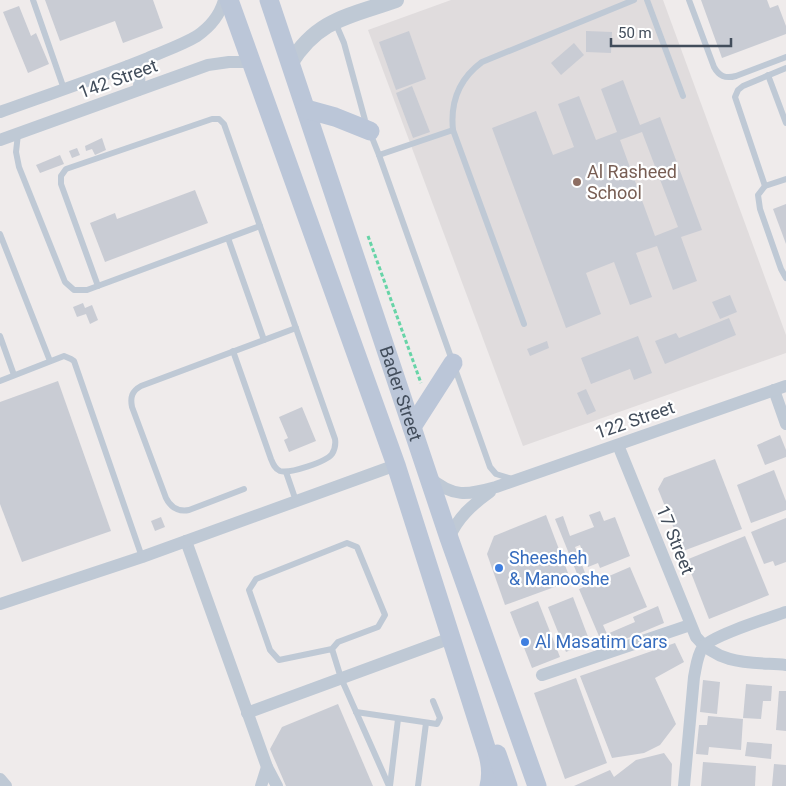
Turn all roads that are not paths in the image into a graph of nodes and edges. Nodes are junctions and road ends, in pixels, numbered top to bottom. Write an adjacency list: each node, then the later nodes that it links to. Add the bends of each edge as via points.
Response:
1 (33, 0): 16 (lane)
2 (224, 0): 13 (street, 142 Street, via 213,22 198,35)
3 (228, 0): 11 (main road, Bader Street)
4 (269, 0): 12 (main road, Bader Street)
5 (396, 0): 9 (street)
6 (634, 0): 22 (lane, via 482,62 465,77 455,97)
7 (647, 0): 18 (lane)
8 (689, 0): 10 (lane, via 714,67 722,77 736,76)
9 (334, 21): 12 (street, via 308,39); 23 (lane, via 344,43)
10 (786, 57)
11 (251, 62): 17 (street, 142 Street, via 208,65); 48 (main road, Bader Street)
12 (290, 64): 19 (main road, Bader Street)
13 (128, 66): 16 (street, 142 Street); 17 (street, via 139,75)
14 (786, 68): 15 (lane)
15 (768, 75): 21 (lane); 28 (lane, via 743,86 735,97)
16 (64, 89): 20 (street, 142 Street)
17 (138, 90): 24 (street, 142 Street)
18 (683, 96)
19 (306, 110): 23 (main road); 46 (main road, Bader Street)
20 (0, 112)
21 (786, 123)
22 (453, 130): 26 (lane); 34 (lane)
23 (370, 131): 26 (lane)
24 (18, 134): 25 (street, 142 Street); 33 (lane, via 16,152 19,167 65,282 80,291)
25 (0, 140)
26 (379, 155): 40 (lane)
27 (786, 179): 28 (lane)
28 (765, 186): 32 (lane, via 758,194 760,209)
29 (260, 226): 31 (lane); 33 (lane, via 220,119 212,118 66,169 60,176 61,184); 35 (lane)
30 (0, 234): 39 (lane)
31 (228, 238): 33 (lane); 37 (lane)
32 (786, 278)
33 (98, 286)
34 (524, 324)
35 (296, 328): 37 (lane); 49 (lane, via 336,444 332,454 324,460)
36 (0, 336): 41 (lane)
37 (264, 340): 38 (lane)
38 (233, 351): 49 (lane, via 273,464); 53 (lane, via 136,389 132,394 132,407 172,507 189,510)
39 (50, 361): 41 (lane); 57 (lane, via 64,356 76,365)
40 (453, 363): 46 (main road); 51 (lane, via 490,467 496,474)
41 (14, 375): 42 (lane)
42 (0, 381)
43 (786, 386): 44 (street, 122 Street)
44 (774, 390): 45 (street); 47 (street, 122 Street)
45 (786, 424)
46 (412, 427): 50 (main road, Bader Street)
47 (618, 445): 51 (street, 122 Street); 60 (street, 17 Street)
48 (396, 465): 54 (street); 61 (main road, Bader Street)
49 (286, 472): 54 (lane)
50 (429, 477): 52 (street, 122 Street, via 443,487 461,493 470,494); 55 (main road, Bader Street)
51 (518, 480): 52 (street, 122 Street)
52 (496, 487): 55 (street, 122 Street, via 472,504)
53 (244, 489)
54 (296, 501): 56 (street)
55 (449, 538): 82 (main road, Bader Street)
56 (186, 541): 57 (street); 70 (street)
57 (142, 557): 58 (street)
58 (0, 604)
59 (786, 612): 62 (street, via 722,636)
60 (690, 625): 62 (street, 17 Street); 65 (street)
61 (451, 638): 66 (street); 67 (main road, Bader Street)
62 (704, 647): 64 (street, via 731,660); 83 (street, via 694,677)
63 (332, 649): 63 (lane, via 279,660 270,650 249,590 256,579 347,544 357,546 385,614 378,627 338,642); 66 (lane)
64 (786, 665)
65 (542, 675)
66 (341, 678): 69 (lane); 70 (street)
67 (464, 678): 80 (main road, Bader Street, via 491,763); 81 (main road, via 481,706)
68 (433, 701): 72 (lane, via 440,721 437,724)
69 (356, 712): 71 (lane); 78 (lane)
70 (247, 713): 73 (street)
71 (398, 719): 72 (lane); 78 (lane)
72 (426, 723): 79 (lane)
73 (266, 768): 76 (street); 77 (street)
74 (0, 779): 75 (street)
75 (6, 786)
76 (261, 786)
77 (277, 786)
78 (390, 786)
79 (418, 786)
80 (489, 786)
81 (508, 786)
82 (537, 786)
83 (684, 786)

